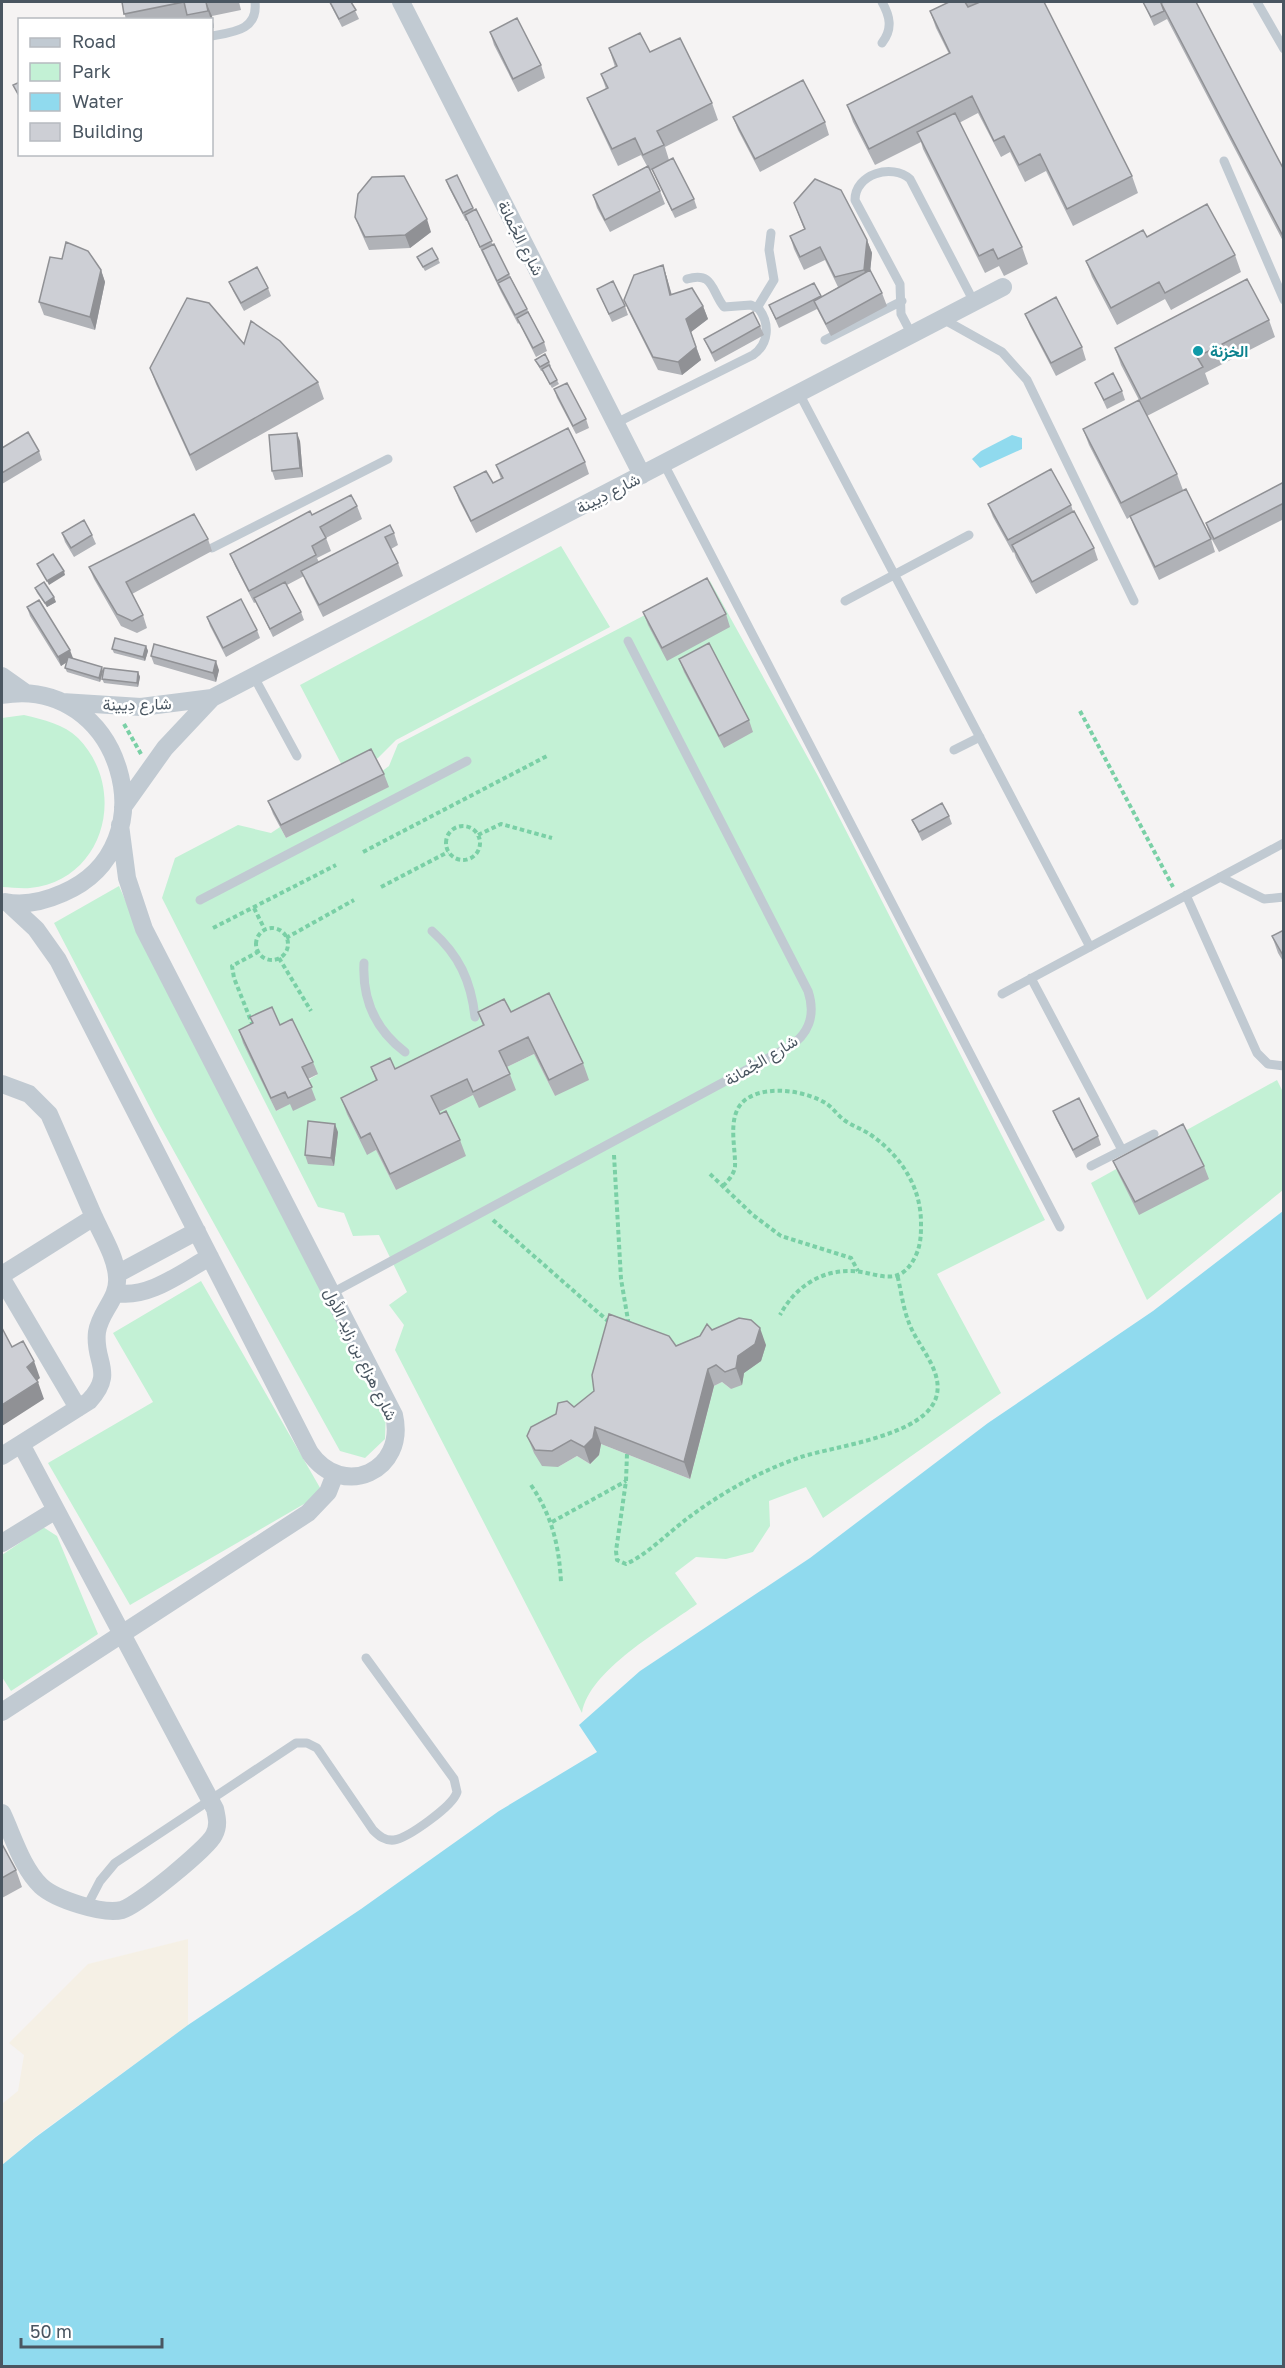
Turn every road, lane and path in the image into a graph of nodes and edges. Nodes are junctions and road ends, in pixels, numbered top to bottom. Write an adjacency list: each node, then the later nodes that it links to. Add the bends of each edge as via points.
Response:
1 (255, 2): 5 (lane, via 254,17 246,28)
2 (401, 2): 20 (street, شارع الجُمانة)
3 (882, 2): 6 (lane, via 890,22)
4 (1257, 2): 7 (lane)
5 (213, 36)
6 (882, 43)
7 (1284, 49)
8 (1224, 161): 12 (lane)
9 (771, 233): 15 (lane, via 769,250 774,280)
10 (687, 279): 15 (lane, via 700,275 705,278 726,308)
11 (1003, 287): 14 (street, شارع دِيينة)
12 (1284, 300)
13 (902, 301): 14 (lane, via 900,284 855,200 860,183 891,170 910,179); 17 (lane, via 903,322); 18 (lane)
14 (974, 302): 16 (street, شارع دِيينة)
15 (757, 308): 20 (lane, via 767,330 759,351)
16 (943, 319): 17 (street, شارع دِيينة); 28 (lane, via 1002,352 1027,380)
17 (912, 335): 19 (street, شارع دِيينة)
18 (825, 340)
19 (800, 393): 22 (street, شارع دِيينة); 26 (lane)
20 (616, 423): 23 (street, شارع الجُمانة)
21 (388, 459): 25 (lane)
22 (664, 464): 23 (street, شارع دِيينة); 83 (lane)
23 (642, 475): 31 (street, شارع دِيينة)
24 (969, 535): 26 (lane)
25 (212, 548)
26 (895, 574): 27 (lane); 38 (lane)
27 (845, 601)
28 (1134, 601)
29 (628, 641): 76 (lane, شارع الجُمانة, via 808,991 812,1010 807,1029 795,1043)
30 (2, 676): 32 (street)
31 (254, 677): 34 (street, شارع دِيينة); 40 (lane)
32 (26, 693): 33 (street); 35 (street)
33 (2, 695)
34 (212, 698): 36 (street, شارع دِيينة); 43 (street, شارع دِيينة)
35 (62, 702): 36 (street, شارع دِيينة); 44 (street, شارع هزاع بن زايد الأول, via 88,720 109,744 123,785)
36 (117, 707): 43 (path, via 143,757)
37 (1080, 711): 53 (path)
38 (980, 737): 39 (lane); 63 (lane)
39 (954, 750)
40 (297, 756)
41 (547, 756): 48 (path)
42 (467, 761): 55 (lane)
43 (152, 766): 44 (street, شارع دِيينة)
44 (122, 816): 57 (street, شارع دِيينة, via 102,863 87,879 50,899); 92 (street, شارع هزاع بن زايد الأول, via 127,878 144,929)
45 (478, 835): 46 (path, via 501,824); 49 (path, via 479,849 468,860); 49 (path, via 473,829 458,826 447,837)
46 (552, 838)
47 (1284, 843): 51 (lane)
48 (363, 852)
49 (448, 852): 52 (path)
50 (336, 865): 58 (path)
51 (1220, 877): 53 (lane); 54 (lane, via 1264,899)
52 (381, 887)
53 (1182, 897): 63 (lane); 73 (lane, via 1257,1053 1268,1064)
54 (1284, 897)
55 (200, 900)
56 (354, 900): 62 (path)
57 (5, 902): 84 (street, via 36,929 58,960)
58 (254, 908): 59 (path); 60 (path)
59 (213, 928)
60 (264, 930): 62 (path, via 277,929); 64 (path, via 257,939)
61 (432, 931): 70 (lane, via 450,948 463,969 470,984)
62 (286, 938): 65 (path, via 286,949)
63 (1090, 947): 67 (lane)
64 (258, 952): 65 (path, via 267,959); 71 (path, via 232,966)
65 (279, 958): 69 (path)
66 (364, 963): 72 (lane, via 364,989 372,1013 386,1035)
67 (1031, 978): 68 (lane); 77 (lane)
68 (1002, 994)
69 (311, 1011)
70 (475, 1017)
71 (255, 1030)
72 (405, 1052)
73 (1284, 1066)
74 (2, 1084): 82 (street, via 29,1094 49,1114)
75 (1154, 1134): 77 (lane)
76 (613, 1142): 81 (lane, شارع الجُمانة); 95 (path, via 621,1279 630,1323)
77 (1122, 1150): 78 (lane)
78 (1090, 1166)
79 (710, 1174): 80 (path)
80 (723, 1186): 86 (path, via 781,1236 850,1258); 88 (path, via 735,1167 733,1129 745,1099 773,1092 816,1098 882,1143 913,1183 921,1214 921,1239 913,1260)
81 (484, 1211): 92 (lane, شارع الجُمانة); 94 (path)
82 (94, 1217): 87 (street); 89 (street)
83 (1060, 1227)
84 (197, 1231): 85 (street); 87 (street)
85 (210, 1257): 91 (street, via 148,1290 132,1295); 100 (street, via 310,1453)
86 (858, 1271): 88 (path, via 879,1278); 93 (path, via 837,1272 813,1280 793,1294)
87 (117, 1274): 91 (street)
88 (897, 1274): 101 (path, via 908,1320 937,1384 937,1396 916,1420 899,1431 799,1458 741,1485 700,1509 626,1564 617,1560 616,1551)
89 (2, 1275)
90 (2, 1279): 96 (street)
91 (116, 1293): 96 (street, via 102,1316 97,1334 104,1370 101,1385)
92 (332, 1293): 100 (street, شارع هزاع بن زايد الأول, via 397,1425 390,1454 376,1469 357,1477)
93 (780, 1315)
94 (613, 1327)
95 (623, 1331)
96 (78, 1408): 97 (street)
97 (21, 1444): 99 (street); 103 (street)
98 (627, 1454): 101 (path)
99 (2, 1456)
100 (335, 1474): 107 (street, via 322,1500 308,1513)
101 (626, 1481): 104 (path)
102 (531, 1485): 104 (path)
103 (56, 1510): 105 (street); 107 (street)
104 (552, 1522): 106 (path, via 560,1552)
105 (2, 1543)
106 (561, 1582)
107 (121, 1634): 109 (street); 110 (street)
108 (366, 1658): 110 (lane, via 453,1779 457,1792 449,1806 401,1838 383,1838 373,1830 317,1748 301,1742)
109 (2, 1710)
110 (210, 1800): 112 (lane, via 115,1863); 112 (street, via 217,1827 208,1844 132,1906 113,1911)
111 (2, 1813): 112 (street, via 35,1880 49,1892)
112 (87, 1906)

